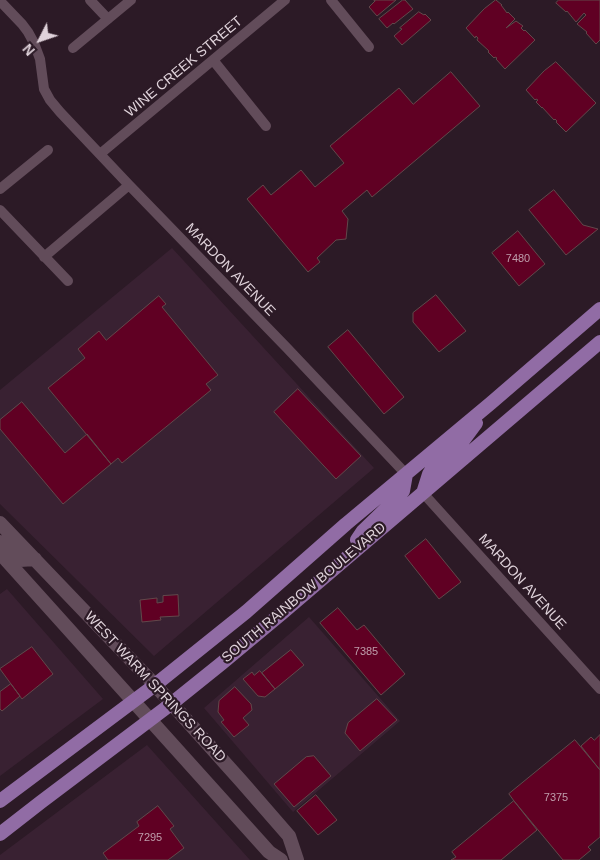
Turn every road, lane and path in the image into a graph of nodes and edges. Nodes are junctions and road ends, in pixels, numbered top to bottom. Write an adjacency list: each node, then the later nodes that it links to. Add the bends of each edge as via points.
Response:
1 (90, 0): 6 (street)
2 (131, 0): 6 (street)
3 (285, 0): 9 (street, WINE CREEK STREET)
4 (330, 0): 7 (street)
5 (0, 1): 12 (street, MARDON AVENUE, via 28,32 40,59 42,81 50,100)
6 (108, 19): 8 (street)
7 (369, 47)
8 (73, 48)
9 (213, 60): 10 (street); 12 (street, WINE CREEK STREET)
10 (266, 126)
11 (48, 150): 14 (street)
12 (100, 154): 13 (street, MARDON AVENUE)
13 (129, 185): 16 (street); 21 (street, MARDON AVENUE)
14 (0, 188)
15 (0, 210): 16 (street)
16 (44, 257): 17 (street)
17 (68, 281)
18 (600, 309): 20 (main road, SOUTH RAINBOW BOULEVARD)
19 (600, 342): 22 (main road, SOUTH RAINBOW BOULEVARD)
20 (491, 403): 21 (main road, SOUTH RAINBOW BOULEVARD); 22 (main road, via 459,446 435,466)
21 (406, 474): 27 (main road, via 403,491 363,531); 28 (main road, SOUTH RAINBOW BOULEVARD, via 246,612)
22 (423, 493): 27 (main road, SOUTH RAINBOW BOULEVARD); 29 (street, MARDON AVENUE)
23 (0, 523): 26 (main road, WEST WARM SPRINGS ROAD)
24 (0, 542): 26 (main road, via 20,560)
25 (0, 553): 30 (main road, WEST WARM SPRINGS ROAD)
26 (35, 559): 28 (main road, WEST WARM SPRINGS ROAD)
27 (342, 561): 31 (main road, SOUTH RAINBOW BOULEVARD)
28 (155, 685): 30 (main road, SOUTH RAINBOW BOULEVARD); 31 (main road, WEST WARM SPRINGS ROAD)
29 (600, 689)
30 (134, 701): 32 (main road, WEST WARM SPRINGS ROAD); 33 (main road, SOUTH RAINBOW BOULEVARD)
31 (172, 704): 32 (main road, SOUTH RAINBOW BOULEVARD); 36 (main road, WEST WARM SPRINGS ROAD, via 289,836)
32 (151, 719): 34 (main road, SOUTH RAINBOW BOULEVARD); 35 (main road, WEST WARM SPRINGS ROAD, via 269,852)
33 (0, 801)
34 (0, 834)
35 (281, 860)
36 (297, 860)

